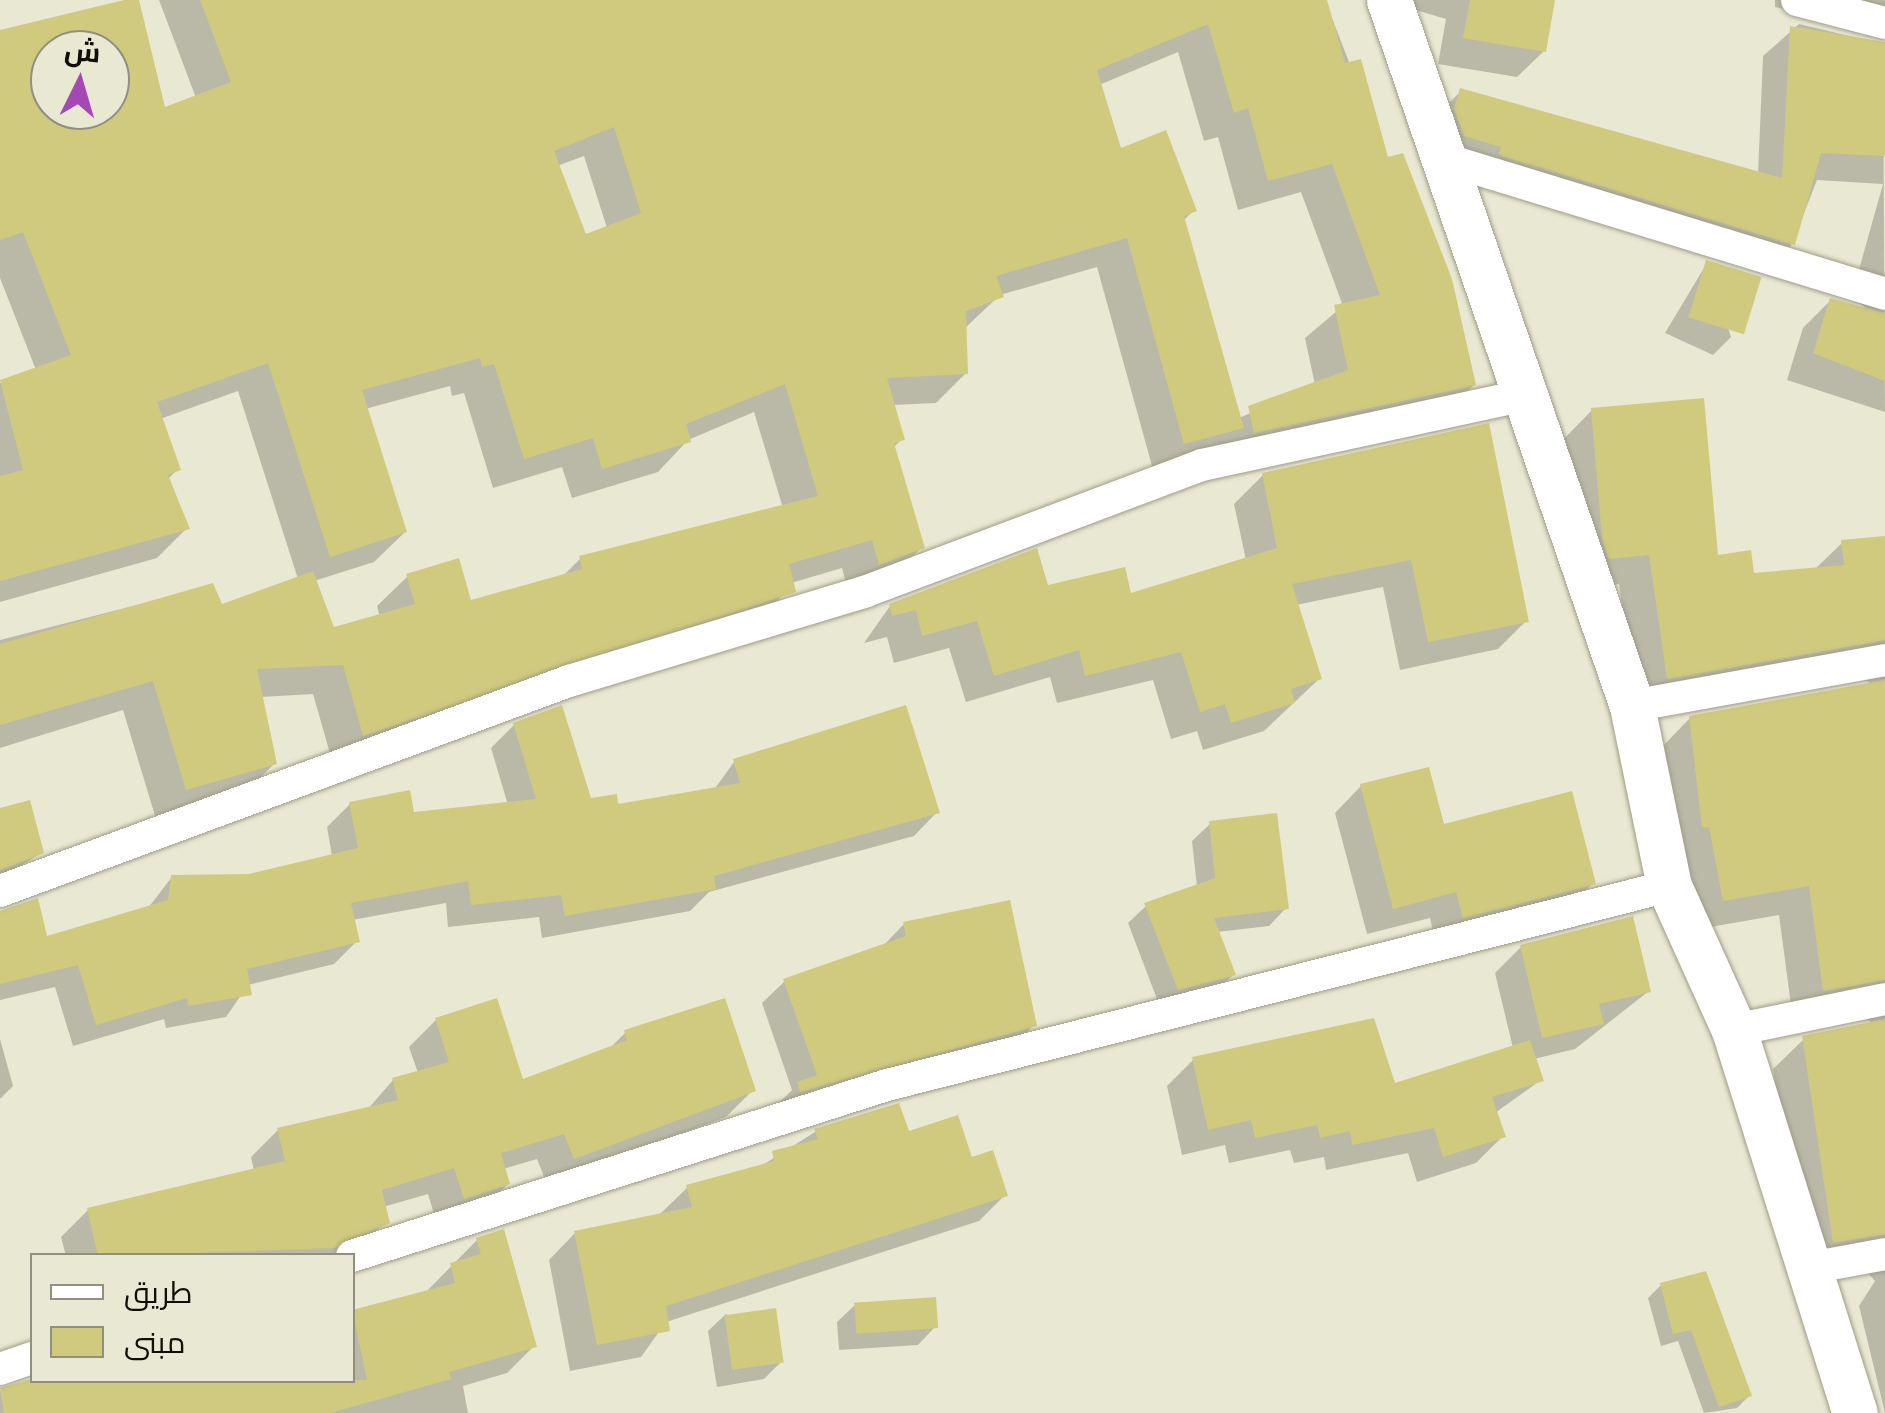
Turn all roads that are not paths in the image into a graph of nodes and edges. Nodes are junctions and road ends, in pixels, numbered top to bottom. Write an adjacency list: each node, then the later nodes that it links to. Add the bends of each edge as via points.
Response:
1 (1389, 0): 4 (main road)
2 (1798, 0): 3 (street)
3 (1885, 24)
4 (1441, 158): 5 (street); 6 (main road)
5 (1885, 294)
6 (1531, 394): 8 (main road); 10 (street, via 1202,465 864,592 568,681)
7 (1885, 660): 8 (street)
8 (1632, 706): 9 (main road)
9 (1669, 886): 12 (main road); 14 (street, via 887,1085)
10 (0, 891)
11 (1885, 999): 12 (street)
12 (1734, 1030): 15 (main road)
13 (1885, 1254): 15 (street)
14 (355, 1255)
15 (1809, 1268): 18 (main road)
16 (30, 1359): 17 (street)
17 (0, 1368)
18 (1856, 1413)

